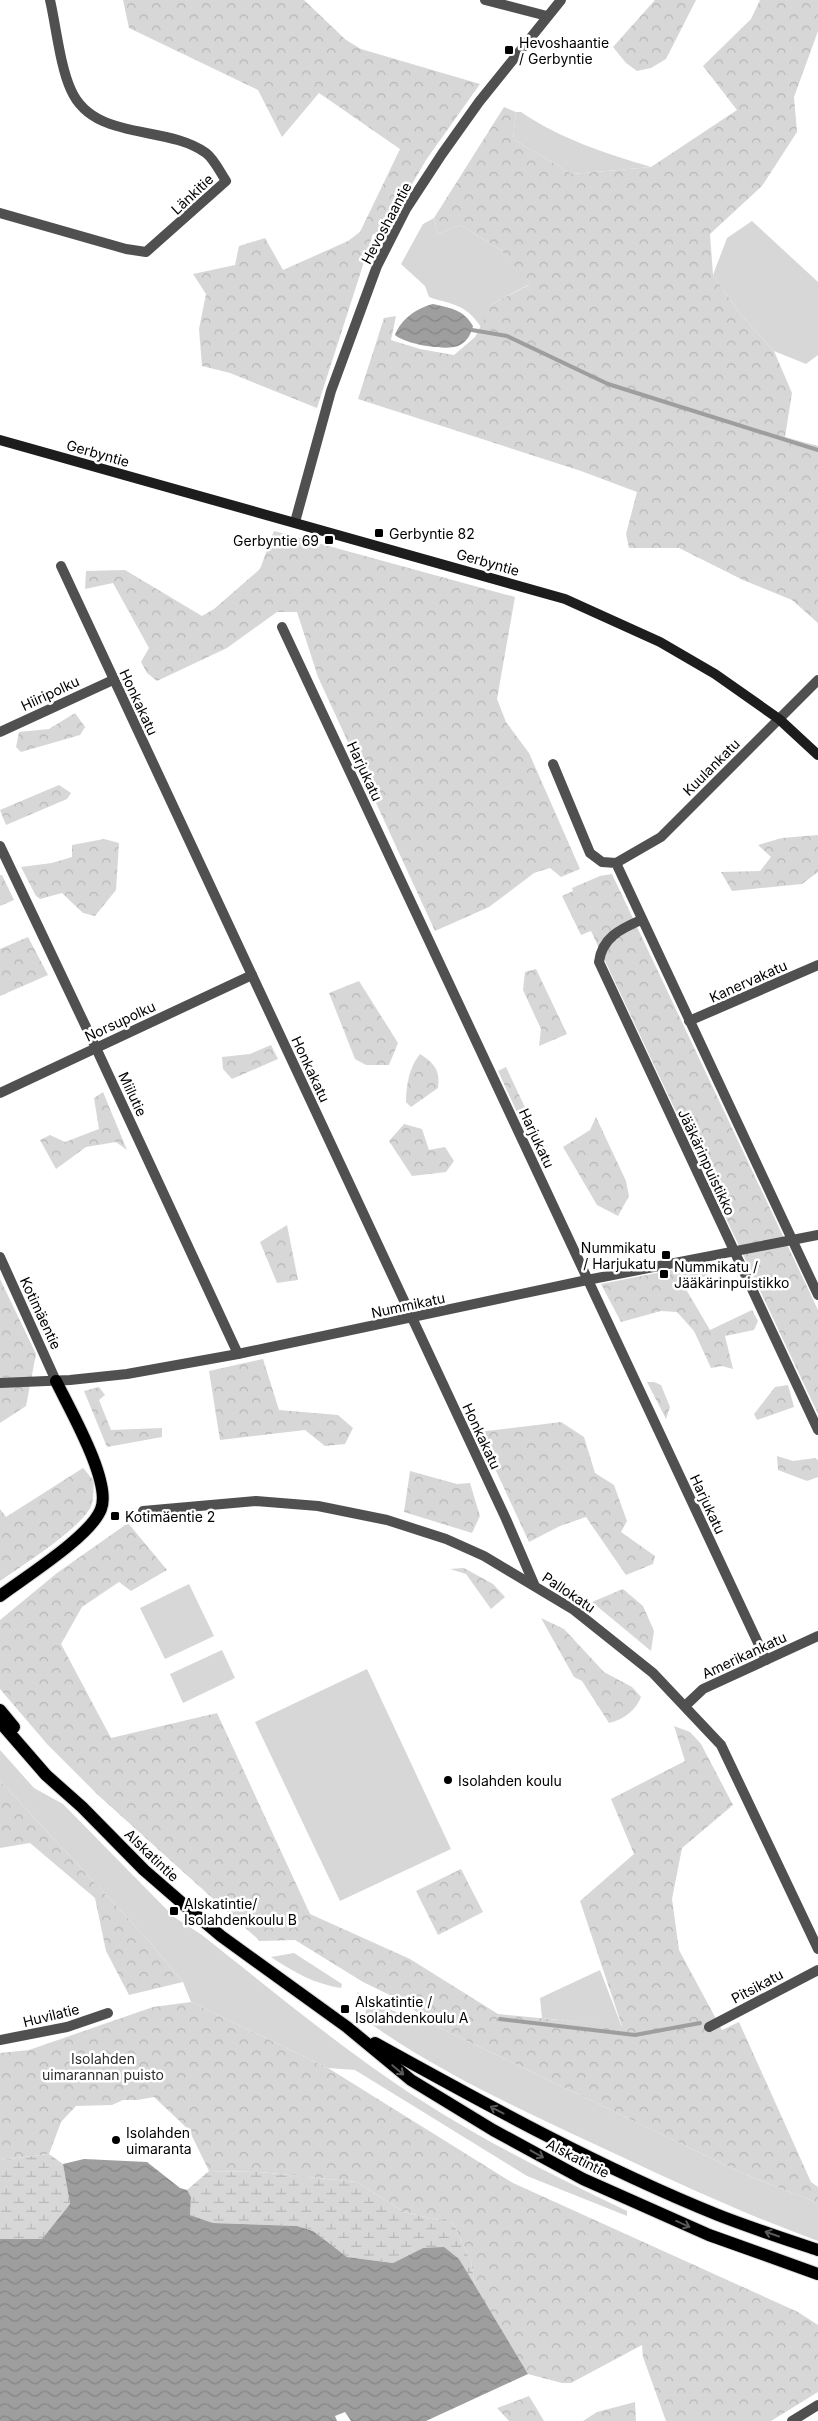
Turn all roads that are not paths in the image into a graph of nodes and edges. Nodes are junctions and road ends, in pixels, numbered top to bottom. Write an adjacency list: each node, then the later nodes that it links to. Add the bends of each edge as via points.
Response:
1 (50, 0): 5 (street, Länkitie, via 70,89 88,111 104,123 190,143 208,154 226,181 146,252)
2 (485, 0): 4 (street)
3 (560, 0): 4 (street, Hevoshaantie)
4 (547, 16): 7 (street, Hevoshaantie, via 442,154 406,209 377,266 331,391)
5 (0, 213)
6 (0, 440): 7 (main road, Gerbyntie)
7 (295, 522): 12 (main road, Gerbyntie, via 565,599 660,642 715,674)
8 (61, 566): 10 (street, Honkakatu)
9 (282, 627): 28 (street, Harjukatu)
10 (112, 680): 13 (street, Hiiripolku); 20 (street, Honkakatu)
11 (818, 680): 12 (street, Kuulankatu)
12 (779, 719): 14 (main road, Gerbyntie); 17 (street, Kuulankatu, via 661,837)
13 (0, 732)
14 (818, 755)
15 (553, 764): 17 (street, via 590,853 602,862)
16 (0, 846): 22 (street, Miilutie)
17 (616, 863): 18 (street)
18 (641, 920): 21 (street); 26 (street, Jääkärinpuistikko, via 609,938 600,950 599,962)
19 (818, 965): 21 (street, Kanervakatu)
20 (252, 975): 22 (street, Norsupolku); 30 (street, Honkakatu)
21 (689, 1021): 25 (street)
22 (96, 1048): 23 (street, Norsupolku); 31 (street, Miilutie)
23 (0, 1093)
24 (818, 1235): 25 (street, Nummikatu)
25 (792, 1240): 26 (street, Nummikatu); 29 (street)
26 (734, 1251): 28 (street, Nummikatu); 34 (street, Jääkärinpuistikko)
27 (0, 1258): 32 (street, Kotimäentie)
28 (587, 1280): 30 (street, Nummikatu); 39 (street, Harjukatu)
29 (818, 1295)
30 (412, 1318): 31 (street, Nummikatu); 36 (street, Honkakatu)
31 (238, 1354): 32 (street, Nummikatu, via 127,1374)
32 (56, 1381): 33 (street, Nummikatu); 37 (main road, via 97,1467 104,1491 101,1509 71,1543)
33 (0, 1383)
34 (818, 1430)
35 (143, 1511): 36 (street, Pallokatu, via 256,1501 318,1506 387,1520 446,1539)
36 (534, 1584): 40 (street, Pallokatu, via 610,1638 653,1673)
37 (0, 1596)
38 (818, 1636): 39 (street, Amerikankatu)
39 (766, 1660): 40 (street, Amerikankatu, via 703,1689)
40 (685, 1706): 46 (street, Pallokatu, via 721,1745)
41 (0, 1710): 45 (main road)
42 (0, 1722): 44 (main road, Alskatintie)
43 (0, 1732): 44 (main road)
44 (46, 1775): 45 (main road, Alskatintie)
45 (82, 1806): 49 (main road, Alskatintie, via 182,1904)
46 (818, 1949)
47 (818, 1970): 50 (street, Pitsikatu)
48 (108, 2013): 51 (street, Huvilatie, via 67,2027)
49 (347, 2027): 52 (main road, Alskatintie, one-way to 49, via 718,2215 593,2159); 53 (main road, Alskatintie, one-way to 53, via 410,2080 492,2130 583,2179 708,2235)
50 (709, 2027)
51 (0, 2040)
52 (818, 2250)
53 (818, 2274)
54 (818, 2405): 55 (street)
55 (792, 2421)

